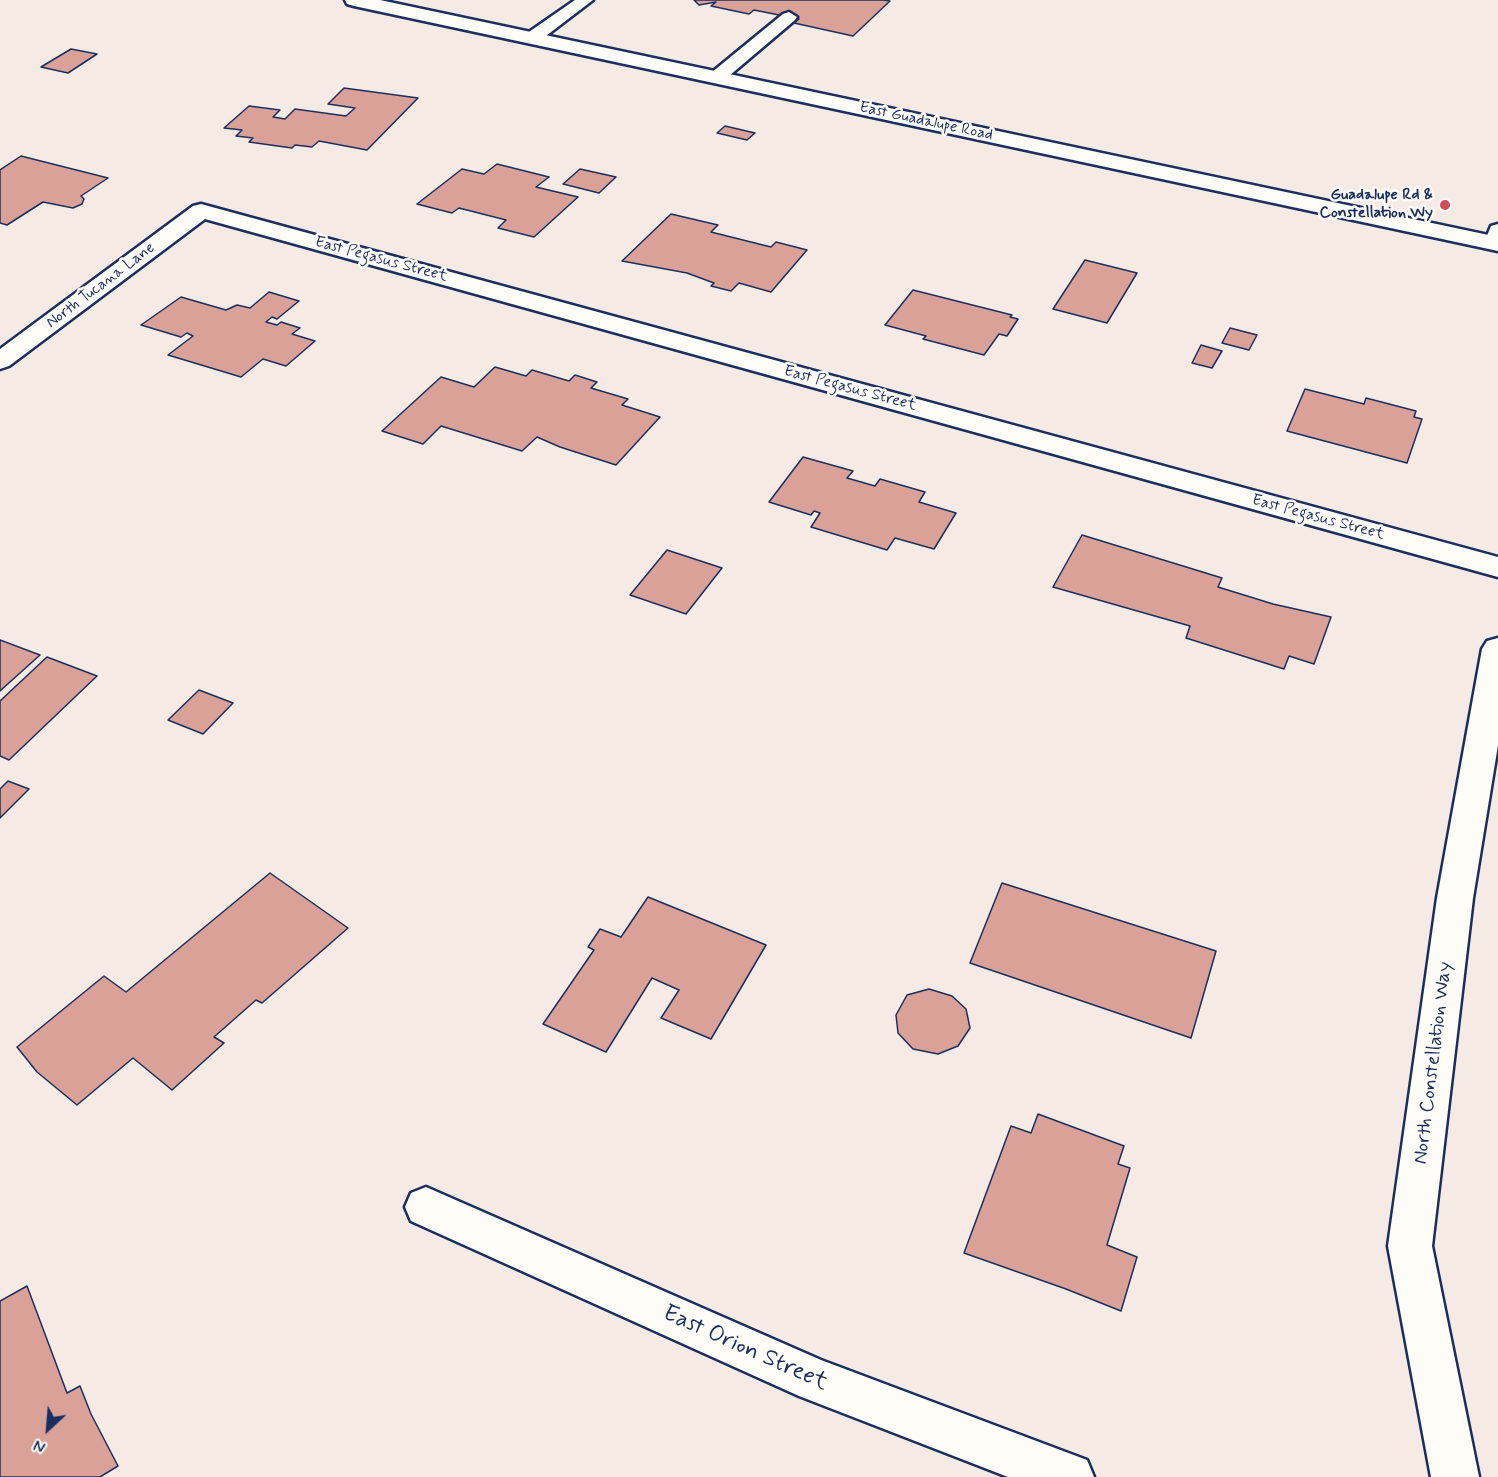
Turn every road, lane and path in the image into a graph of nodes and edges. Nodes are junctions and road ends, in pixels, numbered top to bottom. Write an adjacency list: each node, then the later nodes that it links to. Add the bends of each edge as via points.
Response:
1 (354, 0): 4 (street, East Guadalupe Road)
2 (585, 0): 4 (lane)
3 (789, 17): 5 (lane)
4 (532, 38): 5 (street, East Guadalupe Road)
5 (717, 77): 7 (street, East Guadalupe Road)
6 (201, 210): 8 (street, North Tucana Lane); 9 (street, East Pegasus Street)
7 (1497, 239)
8 (0, 361)
9 (1498, 567)
10 (1498, 649): 13 (street, North Constellation Way, via 1455,898 1410,1246)
11 (426, 1207): 12 (street, East Orion Street, via 815,1380)
12 (1070, 1477)
13 (1455, 1477)

